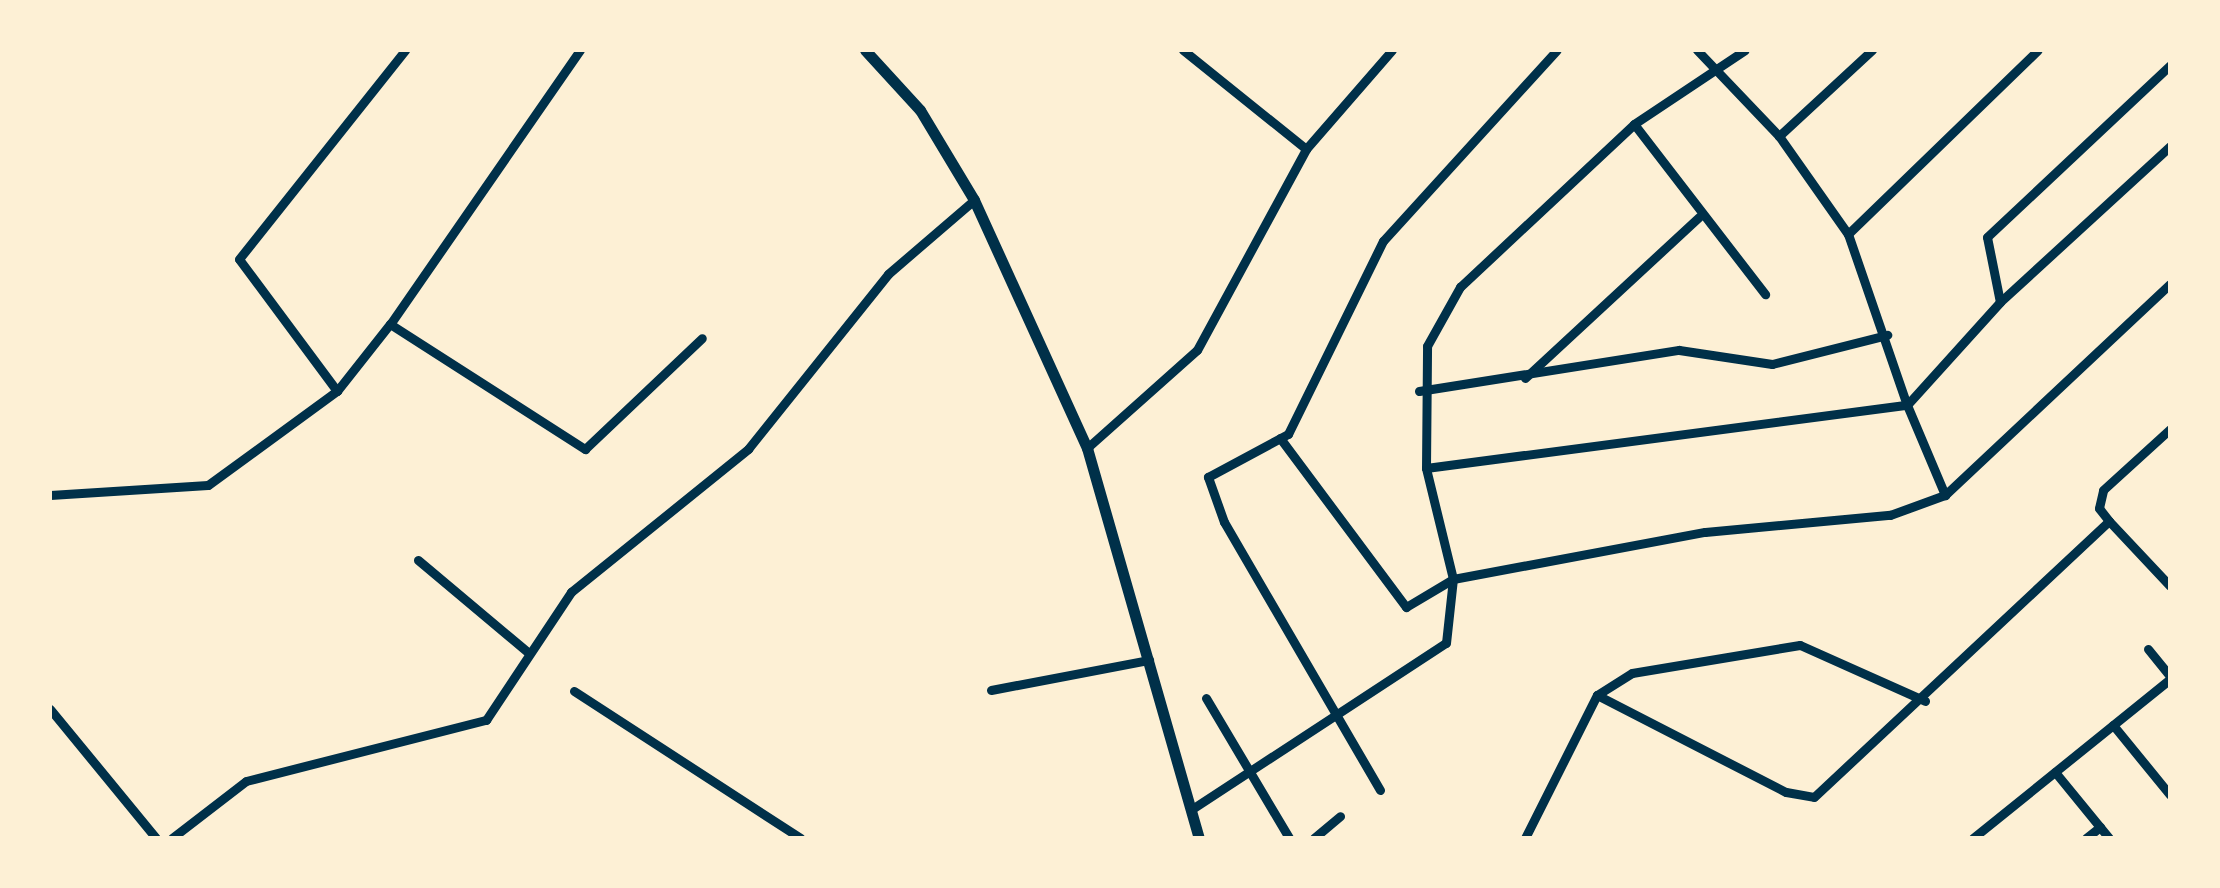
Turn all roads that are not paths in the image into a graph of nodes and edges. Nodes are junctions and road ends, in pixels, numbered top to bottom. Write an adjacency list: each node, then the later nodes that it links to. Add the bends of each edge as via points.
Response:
1 (405, 50): 27 (street, via 239,259)
2 (580, 50): 23 (street)
3 (865, 50): 17 (main road, via 920,110)
4 (1183, 50): 16 (street)
5 (1392, 50): 16 (street)
6 (1557, 50): 31 (street, via 1384,241)
7 (1698, 50): 12 (street)
8 (1745, 50): 12 (street)
9 (1872, 50): 14 (street)
10 (2038, 50): 19 (street)
11 (2170, 65): 22 (street, via 1987,237)
12 (1717, 72): 13 (street); 14 (street)
13 (1634, 124): 18 (street); 28 (street, via 1460,286 1426,346)
14 (1779, 136): 19 (street)
15 (2170, 146): 22 (street)
16 (1306, 150): 32 (street, via 1197,350)
17 (974, 200): 32 (main road); 43 (street, via 888,274 748,449 570,592)
18 (1699, 218): 21 (street); 26 (street)
19 (1848, 234): 24 (street)
20 (2170, 284): 35 (street)
21 (1766, 294)
22 (2000, 302): 29 (street)
23 (390, 324): 25 (street, via 585,449); 27 (street)
24 (1887, 335): 26 (street, via 1772,364 1680,350); 29 (street)
25 (702, 338)
26 (1525, 378): 28 (street)
27 (337, 391): 34 (street, via 208,486)
28 (1420, 391): 33 (street)
29 (1907, 405): 33 (street); 35 (street)
30 (2170, 428): 36 (street, via 2103,490 2099,508)
31 (1280, 438): 40 (street, via 1406,607); 52 (street, via 1208,476 1224,522)
32 (1087, 448): 44 (main road)
33 (1426, 468): 40 (street)
34 (50, 495)
35 (1945, 495): 40 (street, via 1890,515 1705,532)
36 (2109, 521): 39 (street); 50 (street)
37 (418, 560): 43 (street)
38 (2170, 564): 39 (street)
39 (2153, 565): 41 (street)
40 (1453, 579): 52 (street, via 1446,643)
41 (2170, 586)
42 (2148, 649): 45 (street)
43 (529, 653): 62 (street, via 486,720 246,781)
44 (1149, 660): 46 (street); 58 (main road)
45 (2170, 677): 53 (street)
46 (991, 690)
47 (574, 691): 63 (street)
48 (1597, 696): 50 (street, via 1632,673 1800,644); 50 (street, via 1786,792 1814,797); 67 (street)
49 (1206, 698): 54 (street)
50 (1925, 701)
51 (50, 709): 61 (street)
52 (1340, 714): 54 (street); 56 (street)
53 (2113, 725): 55 (street); 57 (street)
54 (1250, 771): 58 (street); 65 (street)
55 (2055, 772): 60 (street); 68 (street)
56 (1380, 790)
57 (2170, 795)
58 (1192, 808): 64 (main road)
59 (1340, 816): 66 (street)
60 (2100, 827): 69 (street); 70 (street)
61 (156, 838)
62 (172, 838)
63 (800, 838)
64 (1199, 838)
65 (1289, 838)
66 (1314, 838)
67 (1525, 838)
68 (1973, 838)
69 (2086, 838)
70 (2109, 838)

